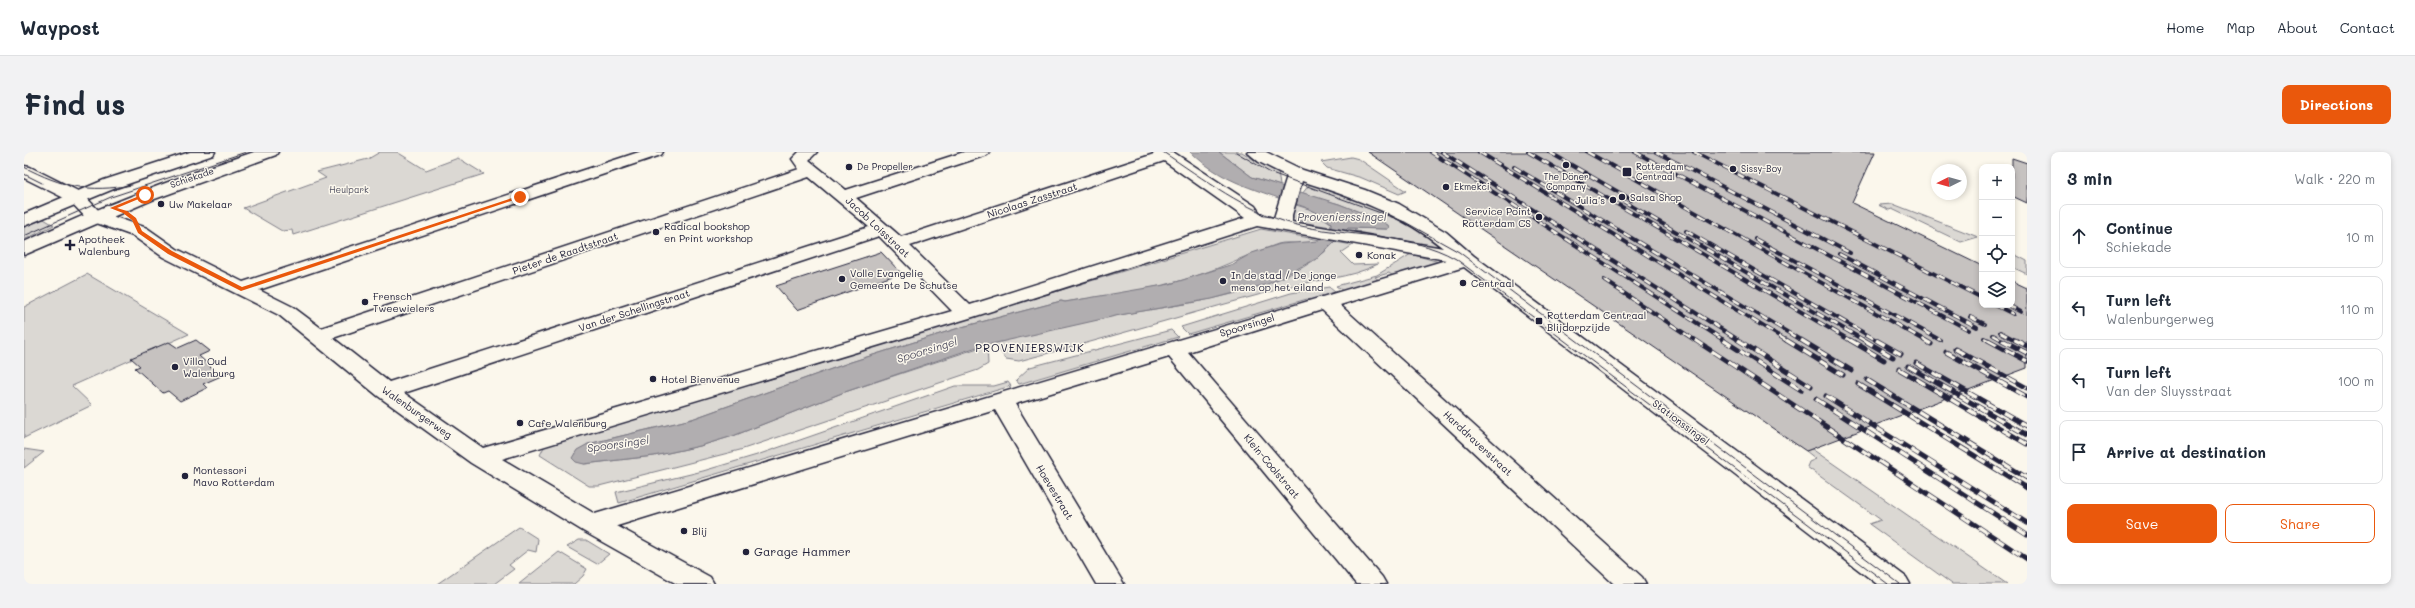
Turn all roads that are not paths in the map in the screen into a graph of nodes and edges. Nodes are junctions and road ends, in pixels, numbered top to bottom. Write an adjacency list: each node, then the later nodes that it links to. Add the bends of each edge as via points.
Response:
1 (207, 152): 11 (street, Schiekade)
2 (270, 152): 12 (street, Schiekade)
3 (655, 152): 22 (street)
4 (981, 152): 10 (street)
5 (1255, 152): 9 (street, via 1267,160)
6 (1164, 154): 14 (street, via 1249,210); 19 (street, Nicolaas Zasstraat)
7 (807, 162): 10 (street, Jacob Loisstraat); 25 (street, Pieter de Raadtstraat)
8 (24, 171): 11 (street)
9 (1292, 188): 16 (street, via 1282,221); 21 (street, via 1355,193 1407,216 1442,236)
10 (845, 196): 17 (street, Jacob Loisstraat)
11 (76, 197): 12 (street, Walenburgerweg, via 93,200); 13 (street); 15 (street, Schiekade)
12 (112, 208): 13 (street, Schiekade); 18 (street, Walenburgerweg, via 125,212 134,219)
13 (94, 216): 18 (street, Walenburgerweg); 20 (street, Schiekade)
14 (1256, 220): 16 (street); 24 (street)
15 (24, 221)
16 (1284, 224): 21 (street, via 1323,234 1446,254)
17 (882, 229): 19 (street, Jacob Loisstraat); 27 (street, Van der Schellingstraat)
18 (140, 232): 22 (street, Walenburgerweg, via 170,253)
19 (898, 244): 24 (street, Jacob Loisstraat)
20 (24, 249)
21 (1466, 260): 23 (street, Spoorsingel); 35 (street, Stationssingel)
22 (241, 289): 25 (street, Walenburgerweg, via 286,311)
23 (1325, 302): 26 (street, Spoorsingel); 34 (street, Harddraverstraat)
24 (966, 313): 29 (street)
25 (319, 336): 27 (street, Walenburgerweg)
26 (1173, 348): 28 (street, Spoorsingel); 33 (street, Klein-Coolstraat)
27 (386, 391): 29 (street, Walenburgerweg)
28 (1001, 400): 30 (street, Spoorsingel); 32 (street, Hoevestraat)
29 (480, 457): 30 (street, Walenburgerweg)
30 (592, 524): 31 (street, Walenburgerweg)
31 (700, 584)
32 (1110, 584)
33 (1372, 584)
34 (1632, 584)
35 (1896, 584)

